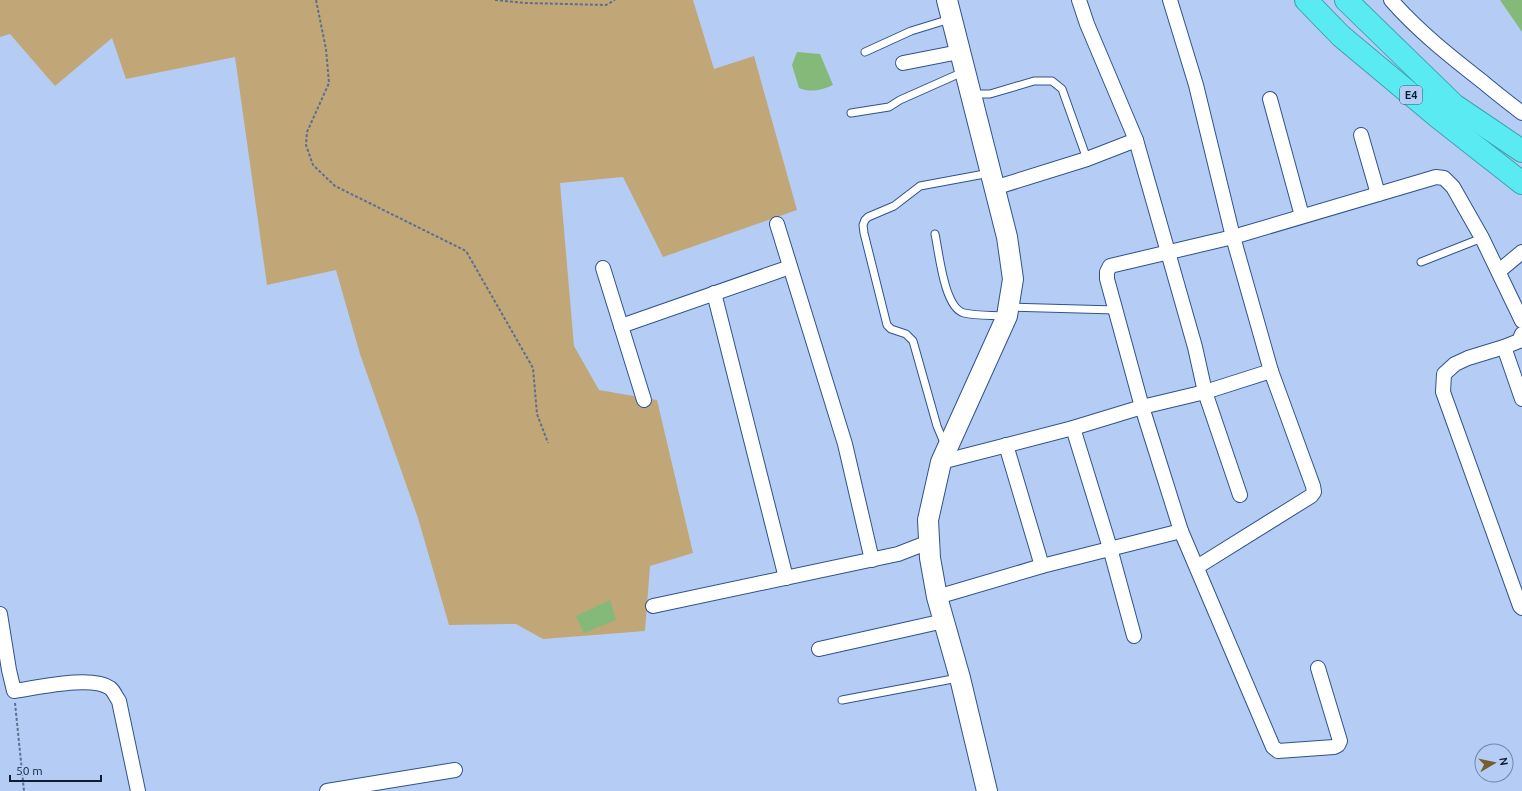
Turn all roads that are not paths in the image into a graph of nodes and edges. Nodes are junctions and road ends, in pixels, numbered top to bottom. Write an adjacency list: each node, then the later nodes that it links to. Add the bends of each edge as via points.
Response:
1 (1079, 0): 16 (street)
2 (1170, 0): 25 (street, via 1196,85)
3 (1306, 0): 20 (highway, E4, via 1341,36)
4 (1346, 0): 17 (highway, E4, via 1454,105)
5 (1391, 0): 14 (street, via 1440,47)
6 (949, 9): 7 (lane, via 911,31); 8 (street)
7 (865, 52)
8 (959, 52): 9 (street); 10 (street)
9 (903, 63)
10 (964, 72): 11 (street); 13 (lane, via 889,107)
11 (970, 94): 18 (lane, via 990,94 1034,81 1052,81 1062,89); 19 (street)
12 (1270, 99): 22 (street)
13 (851, 113)
14 (1522, 113)
15 (1361, 135): 21 (street)
16 (1136, 140): 18 (street); 28 (street)
17 (1522, 151)
18 (1087, 159): 19 (street)
19 (992, 180): 35 (street, via 1007,238 1013,279); 47 (lane, via 920,186 894,206 868,217 863,225 887,325 906,334 913,341)
20 (1522, 183)
21 (1378, 194): 22 (street); 26 (street, via 1436,177 1444,178 1453,187)
22 (1302, 216): 25 (street)
23 (777, 224): 30 (street)
24 (935, 234): 35 (lane, via 947,292 953,305 963,313)
25 (1234, 237): 28 (street); 40 (street)
26 (1482, 238): 29 (lane); 32 (street)
27 (1522, 252): 32 (street)
28 (1169, 254): 34 (street, via 1110,266 1107,279); 41 (street, via 1195,347)
29 (1421, 262)
30 (790, 267): 33 (street); 52 (street, via 845,444)
31 (603, 268): 37 (street)
32 (1499, 271): 36 (street)
33 (714, 293): 37 (street); 55 (street)
34 (1115, 310): 35 (lane); 44 (street)
35 (1008, 312): 47 (street)
36 (1522, 321)
37 (621, 326): 43 (street)
38 (1522, 334): 39 (street, via 1519,341)
39 (1504, 347): 42 (street); 58 (street, via 1455,364 1444,374 1443,392)
40 (1271, 371): 41 (street); 54 (street, via 1314,492)
41 (1204, 392): 44 (street); 48 (street)
42 (1522, 399)
43 (644, 400)
44 (1142, 408): 45 (street); 49 (street)
45 (1073, 428): 46 (street); 51 (street)
46 (1006, 445): 47 (street); 53 (street)
47 (944, 456): 50 (street, via 928,520)
48 (1240, 495)
49 (1181, 531): 51 (street); 54 (street)
50 (929, 542): 52 (street, via 898,554); 56 (street)
51 (1110, 548): 53 (street); 61 (street)
52 (872, 560): 55 (street)
53 (1042, 566): 56 (street)
54 (1197, 567): 63 (street, via 1273,747 1278,751 1334,747 1340,741)
55 (786, 578): 57 (street)
56 (937, 597): 60 (street)
57 (652, 606)
58 (1522, 608)
59 (0, 614): 67 (street, via 14,691 76,682 102,684 112,689 119,701)
60 (944, 621): 62 (street); 64 (street)
61 (1134, 636)
62 (819, 649)
63 (1318, 668)
64 (960, 678): 65 (lane); 69 (street)
65 (842, 700)
66 (455, 770): 68 (street)
67 (138, 791)
68 (327, 791)
69 (988, 791)

